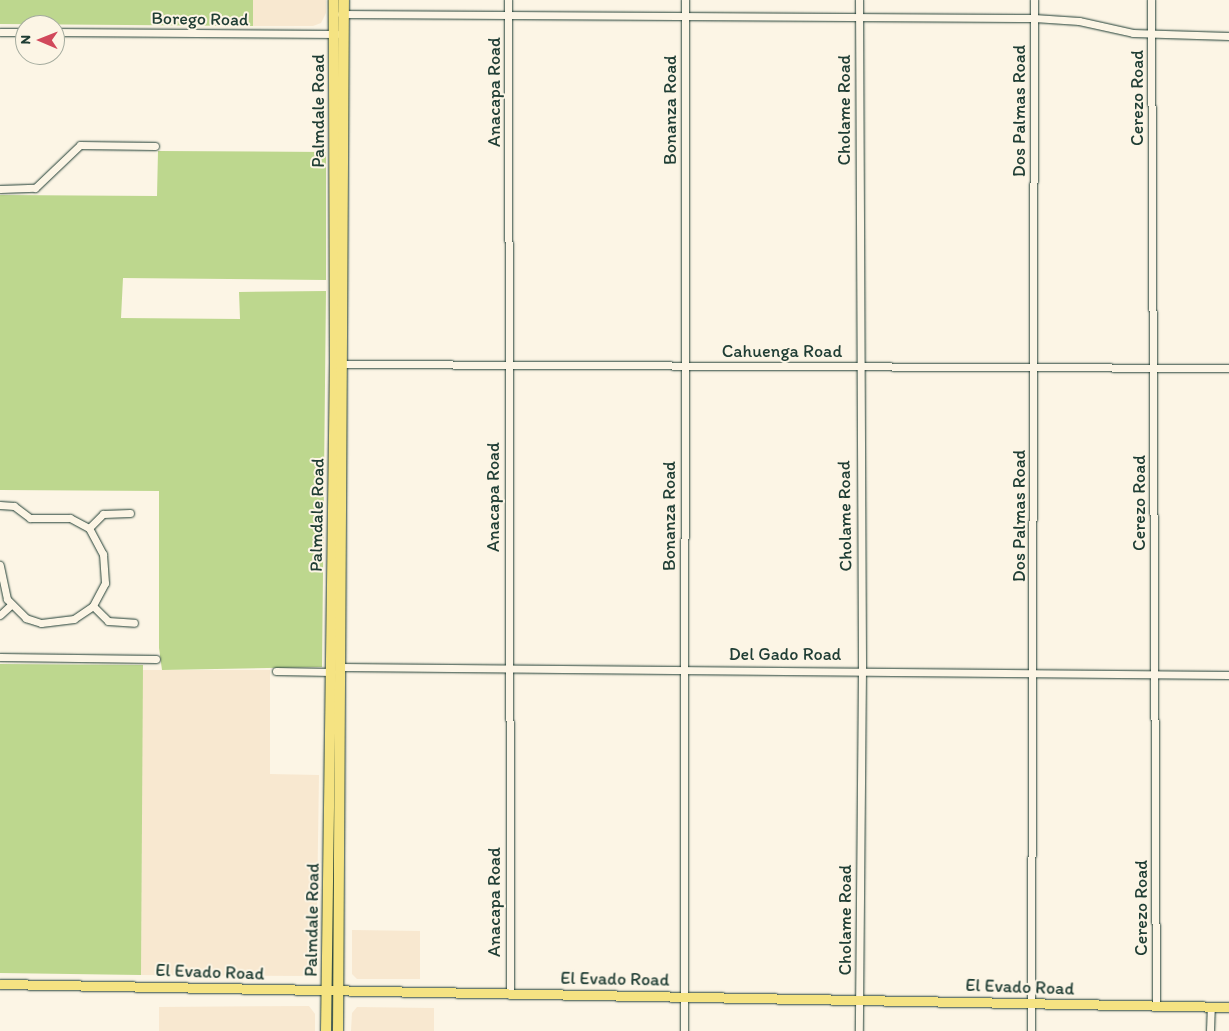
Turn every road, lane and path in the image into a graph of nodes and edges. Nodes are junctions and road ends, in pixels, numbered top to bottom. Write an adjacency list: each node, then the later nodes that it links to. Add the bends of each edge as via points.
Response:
1 (334, 0): 8 (highway, Palmdale Road)
2 (344, 0): 8 (highway, Palmdale Road)
3 (508, 0): 9 (street, Anacapa Road)
4 (685, 0): 10 (street, Bonanza Road)
5 (859, 0): 11 (street, Cholame Road)
6 (1034, 0): 12 (street, Dos Palmas Road)
7 (1151, 0): 17 (street, Cerezo Road)
8 (339, 14): 9 (street); 16 (highway, Palmdale Road)
9 (508, 14): 10 (street); 22 (street, Anacapa Road)
10 (685, 15): 11 (street); 23 (street, Bonanza Road)
11 (859, 17): 12 (street); 24 (street, Cholame Road)
12 (1034, 18): 17 (street, via 1079,21); 25 (street, Dos Palmas Road)
13 (0, 32): 14 (street)
14 (15, 32)
15 (65, 32): 16 (street, Borego Road)
16 (340, 34): 21 (highway, Palmdale Road)
17 (1151, 34): 18 (street); 26 (street, Cerezo Road)
18 (1229, 36)
19 (155, 146): 20 (street, via 80,145 36,188)
20 (0, 188)
21 (340, 364): 22 (street, Cahuenga Road); 42 (highway, Palmdale Road)
22 (509, 364): 23 (street, Cahuenga Road); 39 (street, Anacapa Road)
23 (684, 365): 24 (street, Cahuenga Road); 40 (street, Bonanza Road)
24 (858, 367): 25 (street, Cahuenga Road); 41 (street, Cholame Road)
25 (1034, 367): 26 (street, Cahuenga Road); 44 (street, Dos Palmas Road)
26 (1152, 368): 27 (street, Cahuenga Road); 45 (street, Cerezo Road)
27 (1229, 368)
28 (0, 505): 30 (street, via 14,506 30,518 70,518)
29 (130, 513): 30 (street, via 103,514)
30 (89, 528): 34 (street, via 103,554 105,583)
31 (0, 565): 32 (street)
32 (1, 578): 33 (street)
33 (12, 604): 34 (street, via 26,618 53,624 74,619); 35 (street)
34 (92, 606): 36 (street, via 108,621)
35 (0, 615)
36 (134, 623)
37 (0, 657): 38 (street)
38 (156, 659)
39 (508, 668): 40 (street, Del Gado Road); 42 (street, Del Gado Road); 50 (street, Anacapa Road)
40 (685, 669): 41 (street, Del Gado Road); 51 (street, Bonanza Road)
41 (862, 669): 44 (street, Del Gado Road); 52 (street, Cholame Road)
42 (336, 670): 43 (street, Del Gado Road); 48 (highway, Palmdale Road); 49 (highway, Palmdale Road)
43 (276, 671)
44 (1034, 674): 45 (street, Del Gado Road); 53 (street, Dos Palmas Road)
45 (1155, 674): 46 (street, Del Gado Road); 54 (street, Cerezo Road)
46 (1229, 675)
47 (0, 984): 48 (main road, El Evado Road)
48 (327, 992): 49 (main road, El Evado Road); 57 (highway, Palmdale Road)
49 (339, 992): 50 (main road, El Evado Road); 58 (highway, Palmdale Road)
50 (510, 994): 51 (main road, El Evado Road)
51 (684, 996): 52 (main road, El Evado Road); 59 (street, Bonanza Road)
52 (860, 998): 53 (main road, El Evado Road); 60 (street, Cholame Road)
53 (1032, 1004): 54 (main road, El Evado Road); 61 (street, Dos Palmas Road)
54 (1156, 1006): 55 (main road, El Evado Road)
55 (1211, 1007): 56 (main road, El Evado Road); 62 (street)
56 (1229, 1007)
57 (326, 1031)
58 (338, 1031)
59 (684, 1031)
60 (859, 1031)
61 (1031, 1031)
62 (1210, 1031)

